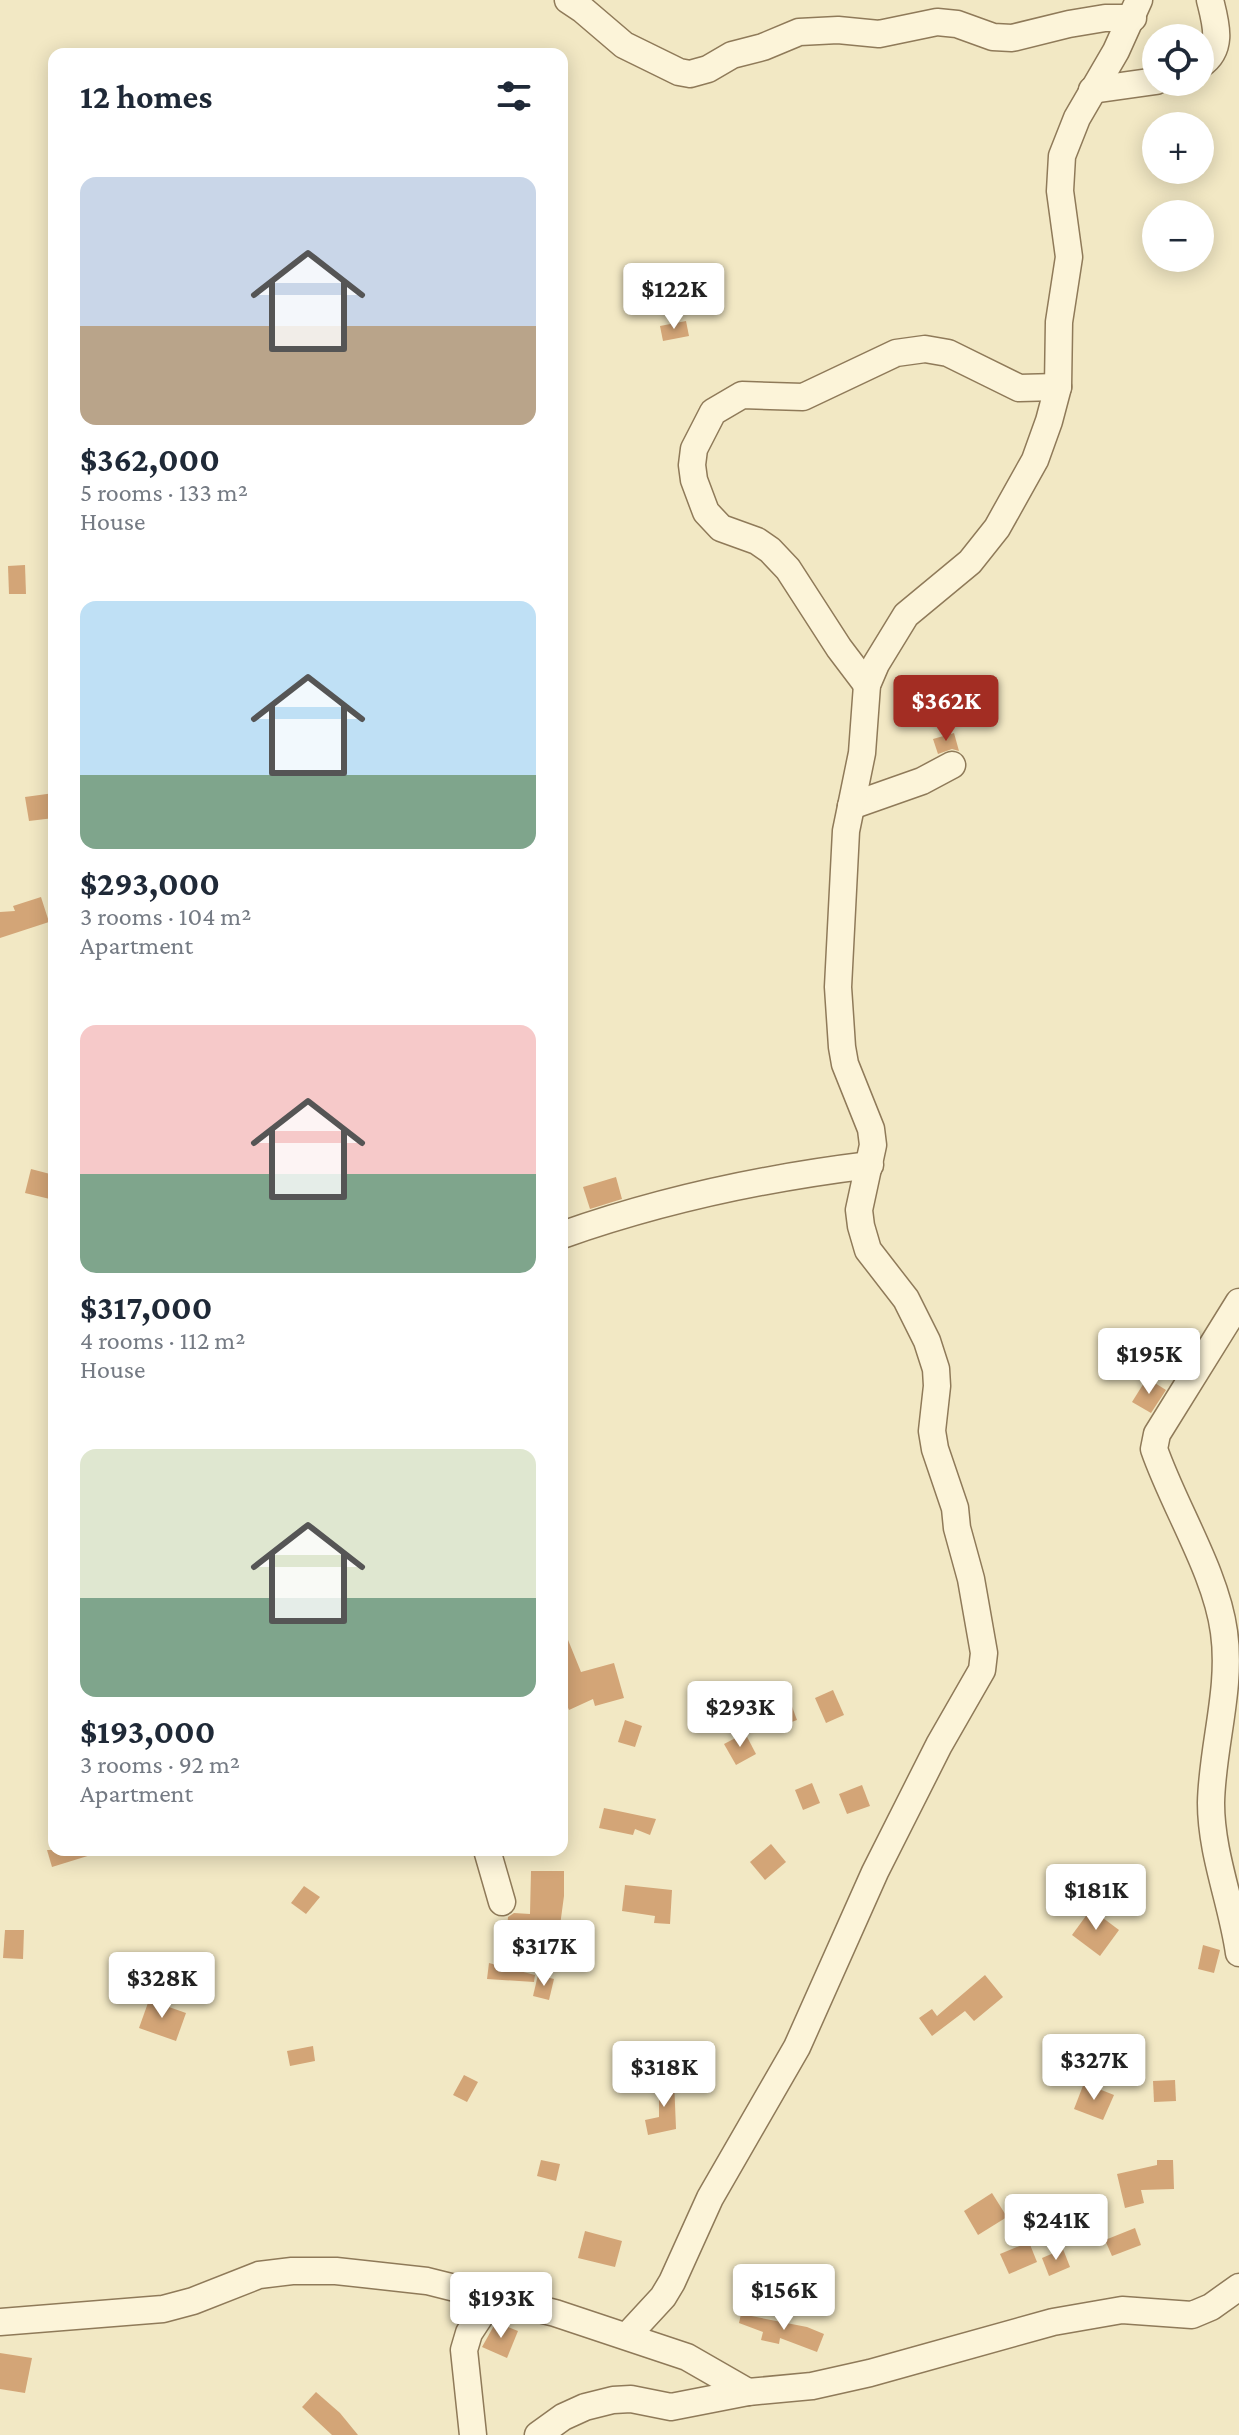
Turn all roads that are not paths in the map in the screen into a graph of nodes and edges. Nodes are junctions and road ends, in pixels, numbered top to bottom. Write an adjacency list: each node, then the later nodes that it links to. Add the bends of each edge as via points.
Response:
1 (568, 0): 3 (street, via 624,45 690,74 799,32 879,34 937,22 1012,38)
2 (1210, 0): 4 (street, via 1216,24)
3 (1136, 9): 6 (street)
4 (1214, 50)
5 (1142, 83): 6 (street)
6 (1092, 90): 7 (street, via 1062,156 1060,191 1069,257 1059,322)
7 (1058, 387): 8 (street, via 1035,460 997,528 970,562 906,615); 8 (street, via 1019,388 948,353 925,349 896,353 803,397 742,395 713,412 694,449 692,465 706,512 721,528 757,541 779,559)
8 (867, 685): 10 (street)
9 (952, 765): 10 (street)
10 (851, 806): 11 (street, via 842,888 839,1021 845,1064 871,1129)
11 (870, 1165): 12 (street, via 716,1189); 20 (street, via 859,1210 861,1226 868,1250 906,1299 936,1369 932,1431 982,1631 982,1670 875,1872 797,2047 710,2198 672,2282)
12 (568, 1233)
13 (1239, 1302): 16 (street, via 1157,1434 1154,1449 1212,1587 1224,1631 1225,1686 1212,1824)
14 (489, 1856): 15 (street)
15 (502, 1902)
16 (1239, 1953)
17 (1239, 2287): 21 (street, via 1192,2315 1122,2310 1053,2322 812,2386)
18 (492, 2298): 19 (street, via 427,2281 292,2271 259,2275 163,2309); 20 (street); 22 (street, via 464,2350)
19 (0, 2322)
20 (627, 2336): 21 (street, via 687,2357)
21 (748, 2392): 23 (street, via 671,2407 613,2400 563,2417)
22 (473, 2435)
23 (538, 2435)

